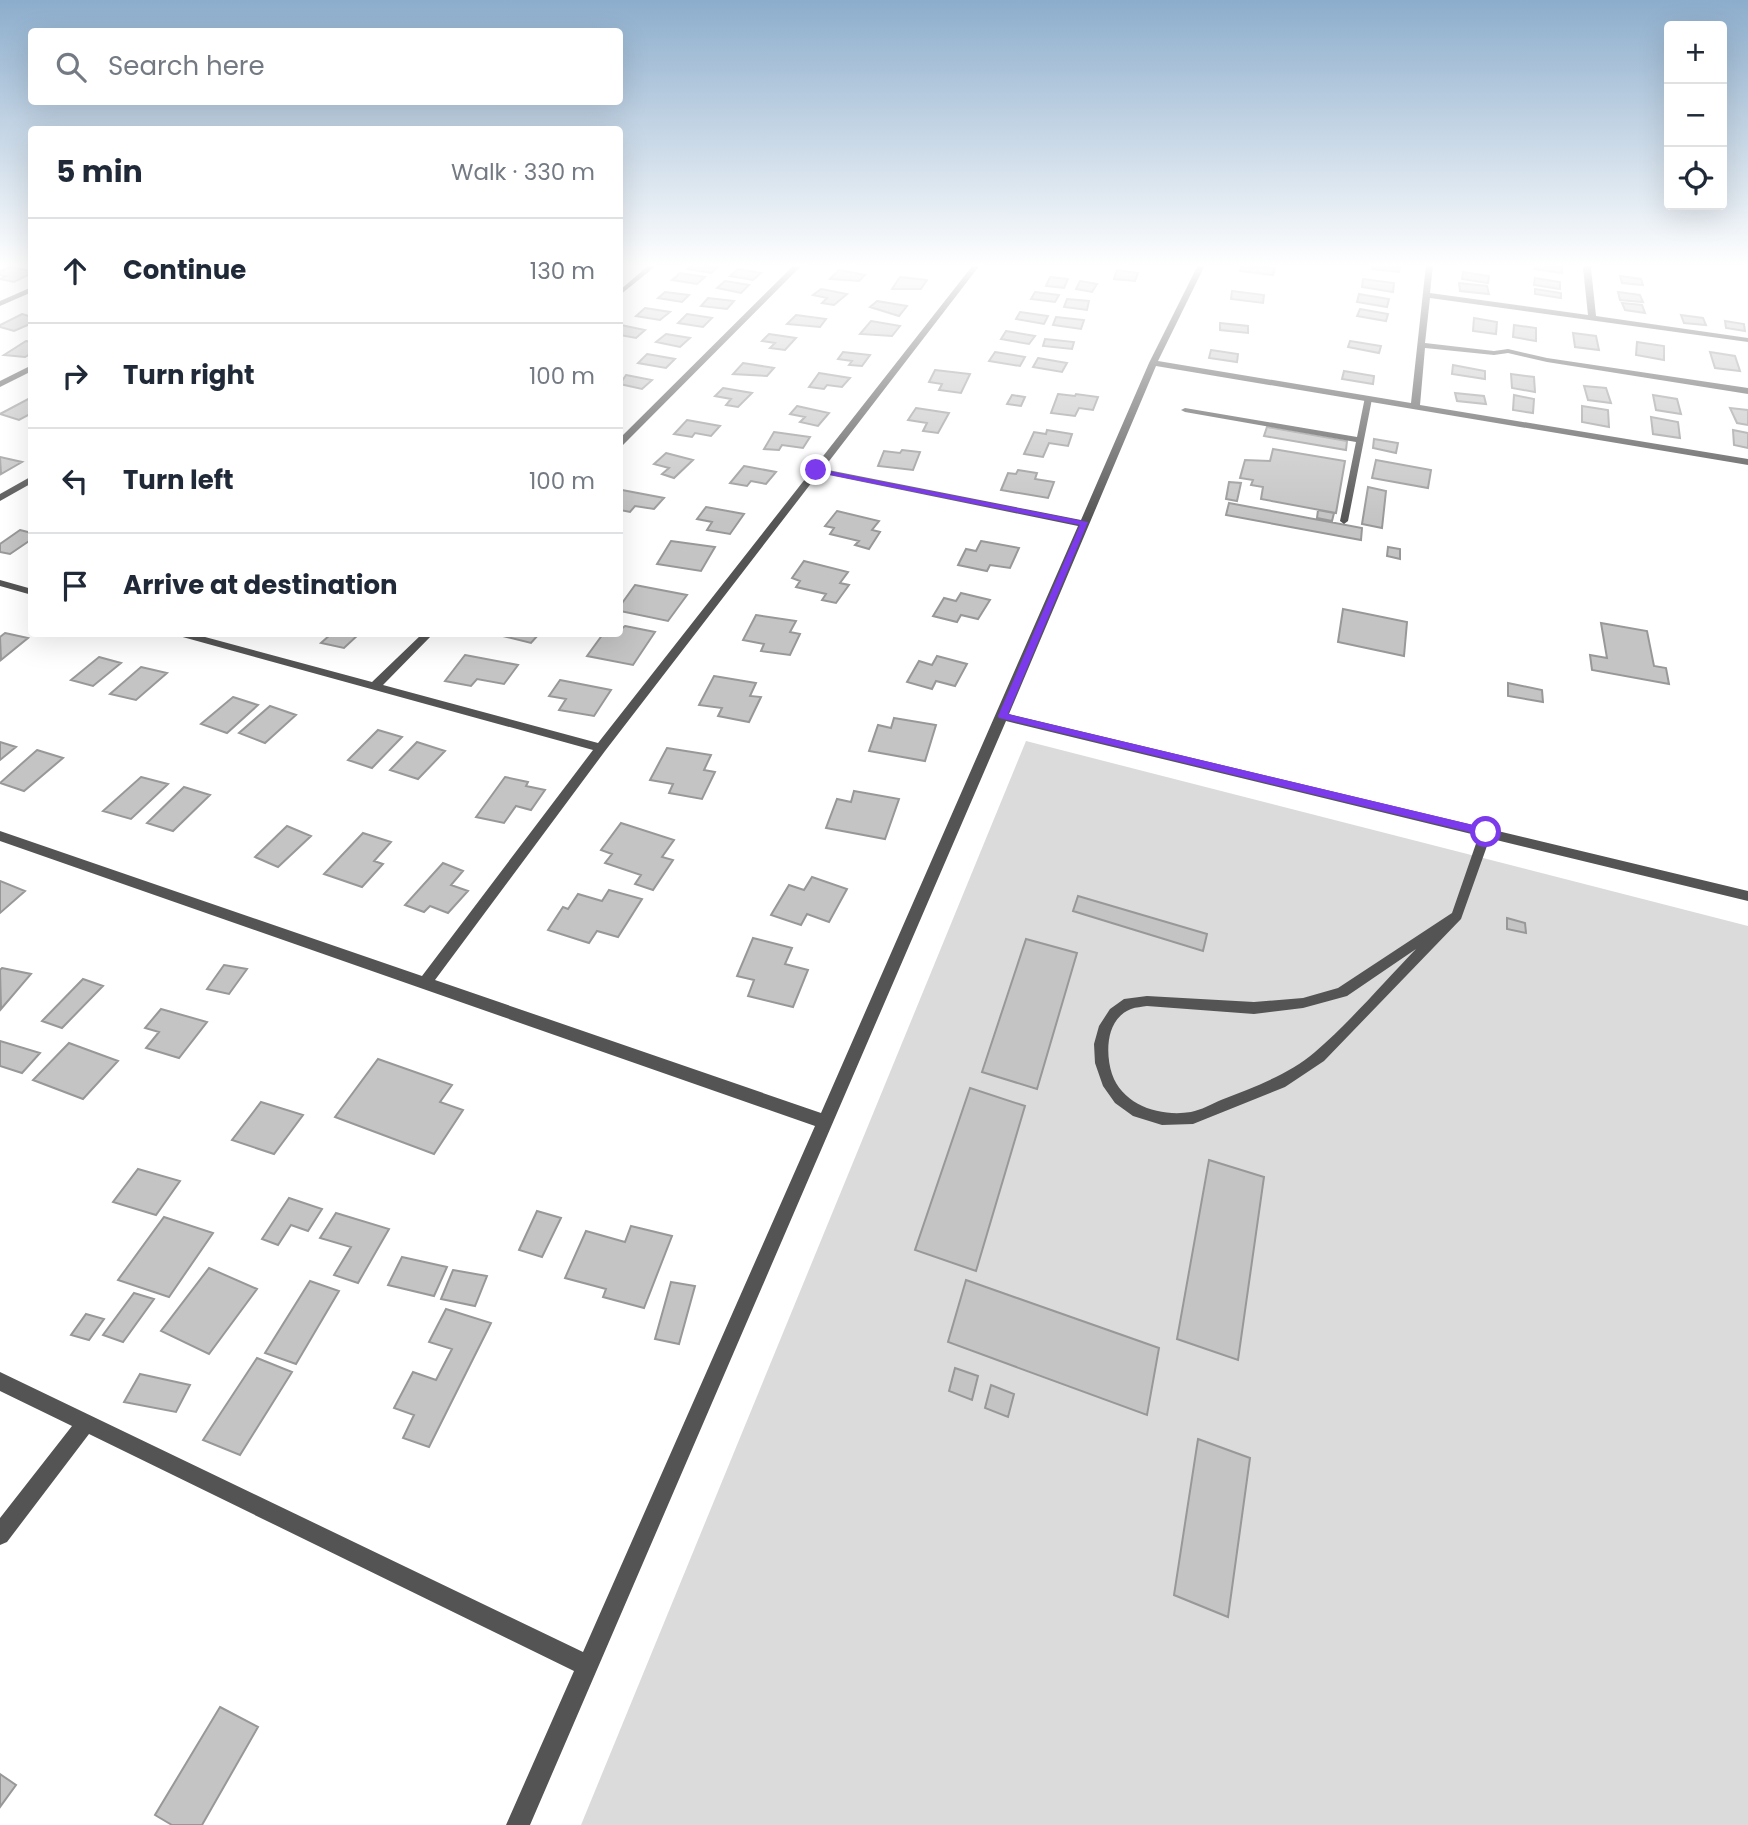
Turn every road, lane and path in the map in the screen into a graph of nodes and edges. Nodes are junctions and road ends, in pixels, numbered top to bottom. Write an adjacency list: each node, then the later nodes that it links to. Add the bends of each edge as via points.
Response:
1 (709, 350): 13 (street)
2 (910, 350): 16 (street)
3 (1159, 350): 6 (street)
4 (1421, 350): 11 (street)
5 (1469, 350): 9 (street, via 1508,351)
6 (1153, 363): 10 (street); 20 (street)
7 (28, 369): 8 (street)
8 (0, 384)
9 (1748, 391)
10 (1368, 399): 11 (street); 14 (lane)
11 (1415, 407): 15 (street)
12 (1185, 410): 14 (lane)
13 (624, 432)
14 (1360, 440): 19 (lane)
15 (1748, 462)
16 (816, 470): 20 (street); 27 (street)
17 (28, 481): 18 (street)
18 (0, 498)
19 (1344, 521)
20 (1085, 524): 26 (street)
21 (0, 583): 22 (street)
22 (28, 591)
23 (194, 637): 25 (street)
24 (425, 637): 25 (street)
25 (374, 686): 27 (street)
26 (1002, 716): 28 (street); 33 (street)
27 (600, 748): 32 (street)
28 (1486, 832): 30 (street); 31 (lane)
29 (0, 836): 32 (street)
30 (1748, 897)
31 (1457, 916): 31 (lane, via 1319,1057 1280,1083 1193,1118 1162,1119 1138,1112 1108,1082 1101,1044 1106,1026 1129,1003 1254,1008 1322,999 1342,992)
32 (425, 983): 33 (street)
33 (826, 1122): 37 (street)
34 (0, 1381): 35 (street)
35 (86, 1423): 36 (street); 37 (street)
36 (0, 1535)
37 (588, 1666): 38 (street)
38 (518, 1825)

